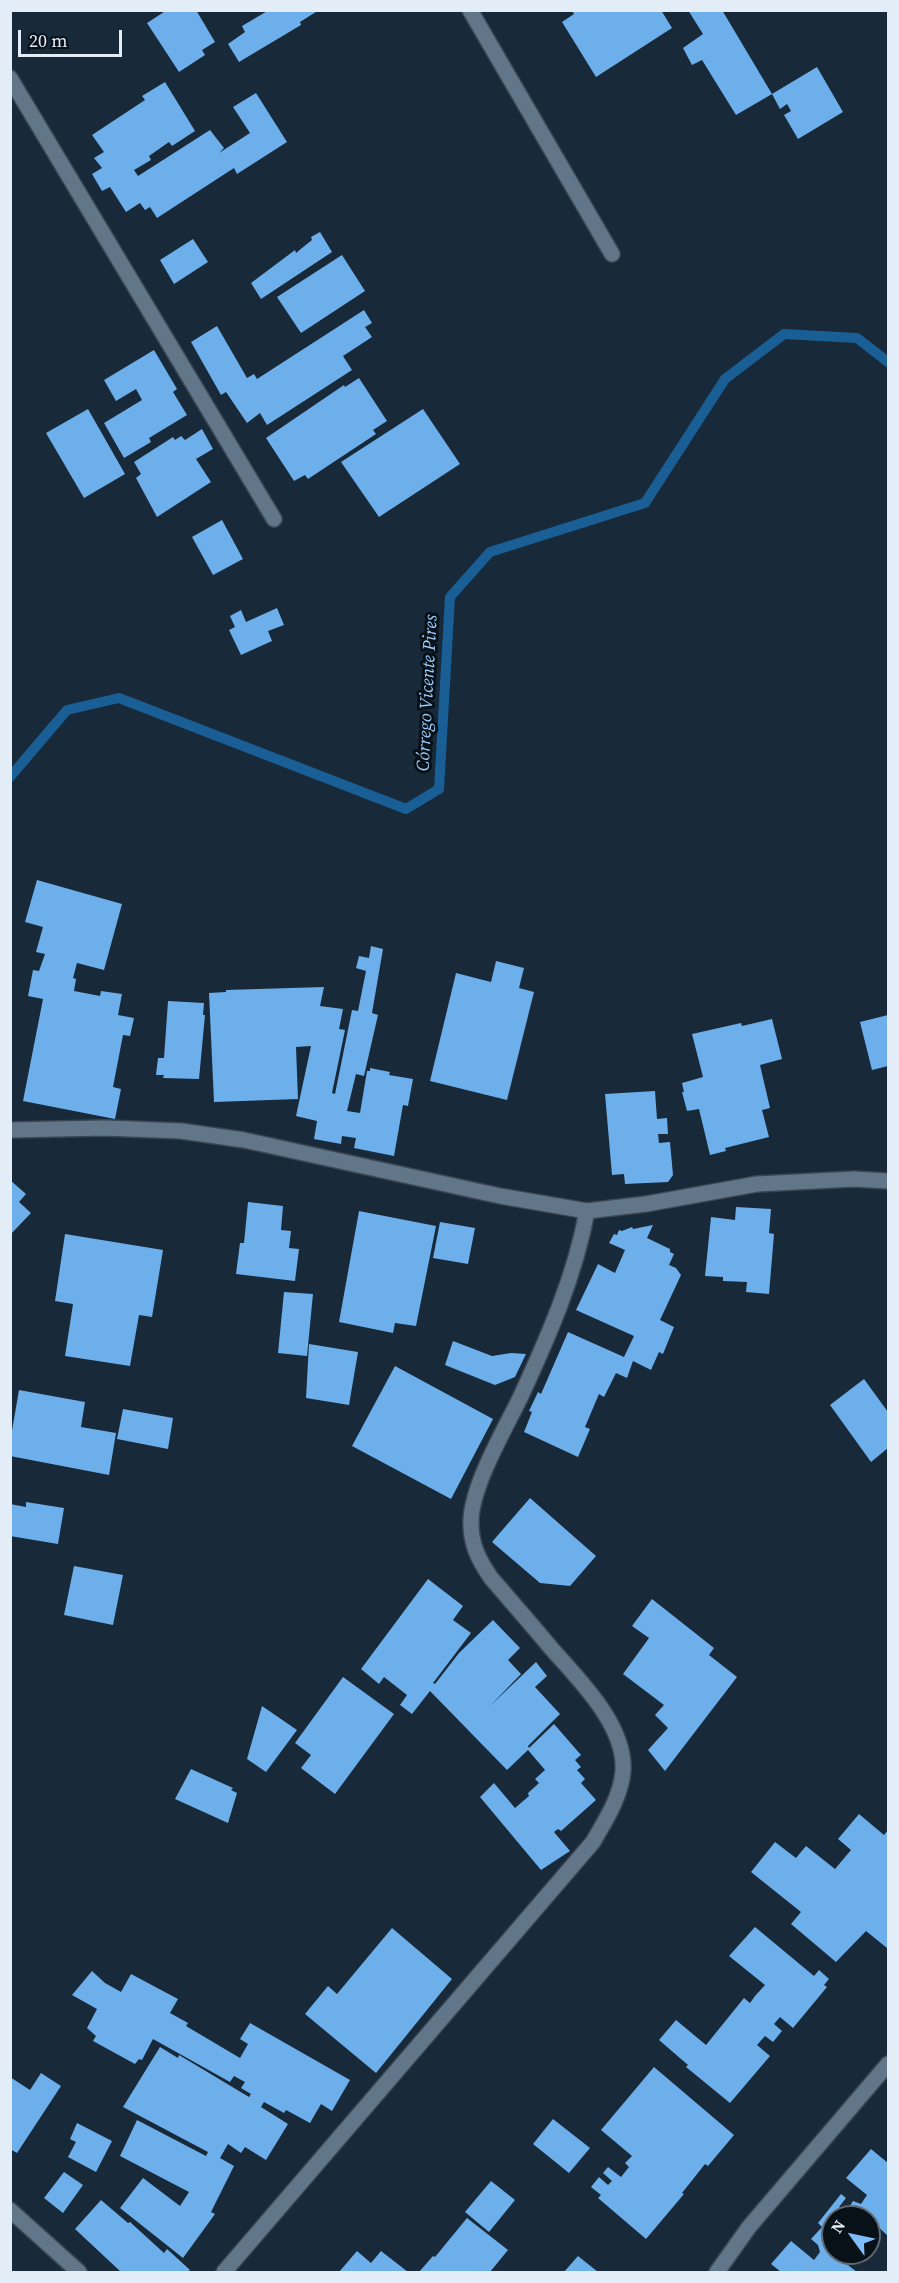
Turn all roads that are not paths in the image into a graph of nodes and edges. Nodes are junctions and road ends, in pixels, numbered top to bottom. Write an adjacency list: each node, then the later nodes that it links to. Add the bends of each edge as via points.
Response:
1 (471, 10): 3 (street)
2 (10, 78): 4 (street)
3 (612, 254)
4 (274, 519)
5 (10, 1130): 7 (street, via 181,1131)
6 (888, 1181): 7 (street, via 757,1184)
7 (587, 1211): 11 (street, via 568,1286 480,1483 471,1516 479,1559 491,1578 597,1701 614,1731 623,1771 610,1812 592,1842)
8 (888, 2064): 12 (street, via 749,2227)
9 (10, 2210): 10 (street)
10 (79, 2272)
11 (224, 2272)
12 (717, 2272)

